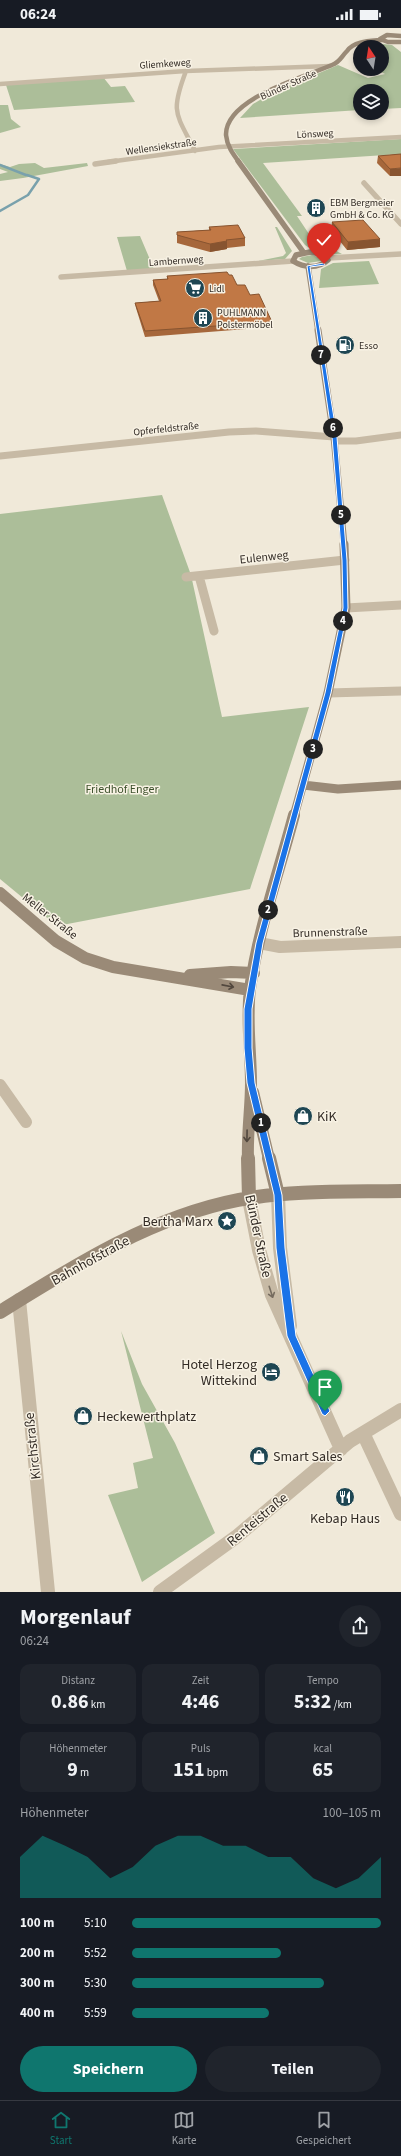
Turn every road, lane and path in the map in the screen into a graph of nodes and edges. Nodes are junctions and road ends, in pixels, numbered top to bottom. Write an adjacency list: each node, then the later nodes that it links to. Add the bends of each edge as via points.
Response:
1 (388, 28): 2 (street)
2 (391, 35): 3 (street); 4 (street, via 381,36)
3 (401, 36)
4 (381, 40)
5 (389, 41): 6 (street)
6 (395, 42): 7 (street); 9 (street)
7 (401, 42)
8 (353, 47): 10 (street, Bünder Straße)
9 (401, 48)
10 (330, 66): 11 (street, Gliemkeweg); 14 (street, Bünder Straße, via 285,83 248,103 236,114 227,129 226,140)
11 (186, 71): 12 (street, Gliemkeweg); 15 (street, via 176,98 176,108)
12 (0, 84)
13 (401, 137): 14 (street, Lönsweg)
14 (229, 147): 15 (street, Wellensiekstraße); 19 (street)
15 (195, 150): 16 (street, Wellensiekstraße)
16 (95, 164)
17 (364, 183): 18 (street)
18 (401, 224)
19 (304, 253): 21 (street, via 321,254); 22 (street, via 296,255)
20 (401, 254): 21 (street)
21 (328, 258): 23 (street, via 324,264)
22 (293, 261): 23 (street); 24 (street, Lambernweg)
23 (308, 266): 26 (street, Bünder Straße)
24 (60, 277)
25 (401, 435): 26 (street, Opferfeldstraße, via 356,441)
26 (335, 439): 27 (street, Opferfeldstraße, via 256,431 229,432); 28 (street, Bünder Straße)
27 (0, 456)
28 (345, 560): 29 (street, Eulenweg); 32 (street, Bünder Straße)
29 (199, 576): 30 (street, Eulenweg); 33 (street)
30 (186, 577)
31 (401, 605): 32 (street)
32 (346, 608): 35 (street, Bünder Straße)
33 (214, 631)
34 (401, 691): 35 (street)
35 (328, 693): 36 (street, Bünder Straße)
36 (303, 785): 37 (street, via 338,789); 40 (street, Bünder Straße)
37 (401, 785)
38 (0, 893): 42 (street, Meller Straße, via 56,941 85,958 113,967)
39 (401, 942): 40 (street, Brunnenstraße, via 280,947)
40 (259, 943): 41 (street, Bünder Straße)
41 (254, 973): 42 (street, Meller Straße); 43 (street, Bünder Straße)
42 (178, 976): 43 (street, Meller Straße, one-way to 43)
43 (250, 990): 44 (street, Bünder Straße, via 248,1048)
44 (251, 1083): 48 (street, Bünder Straße); 49 (street, Bünder Straße, one-way to 49, via 247,1133)
45 (0, 1085): 46 (street)
46 (26, 1122)
47 (401, 1191): 48 (street, Bahnhofstraße)
48 (278, 1195): 49 (street, Bahnhofstraße); 52 (street, Bünder Straße, via 280,1248)
49 (249, 1199): 50 (street, Bahnhofstraße, via 215,1206 140,1233); 52 (street, Bünder Straße, one-way to 52, via 259,1250 272,1295)
50 (19, 1300): 51 (street, Bahnhofstraße); 57 (street, Kirchstraße)
51 (0, 1312)
52 (292, 1336): 54 (street, Bünder Straße)
53 (401, 1410): 54 (street, Renteistraße)
54 (351, 1441): 55 (street, Bünder Straße); 56 (street, Renteistraße)
55 (401, 1514)
56 (175, 1588): 58 (street, Renteistraße)
57 (48, 1592)
58 (160, 1592)

